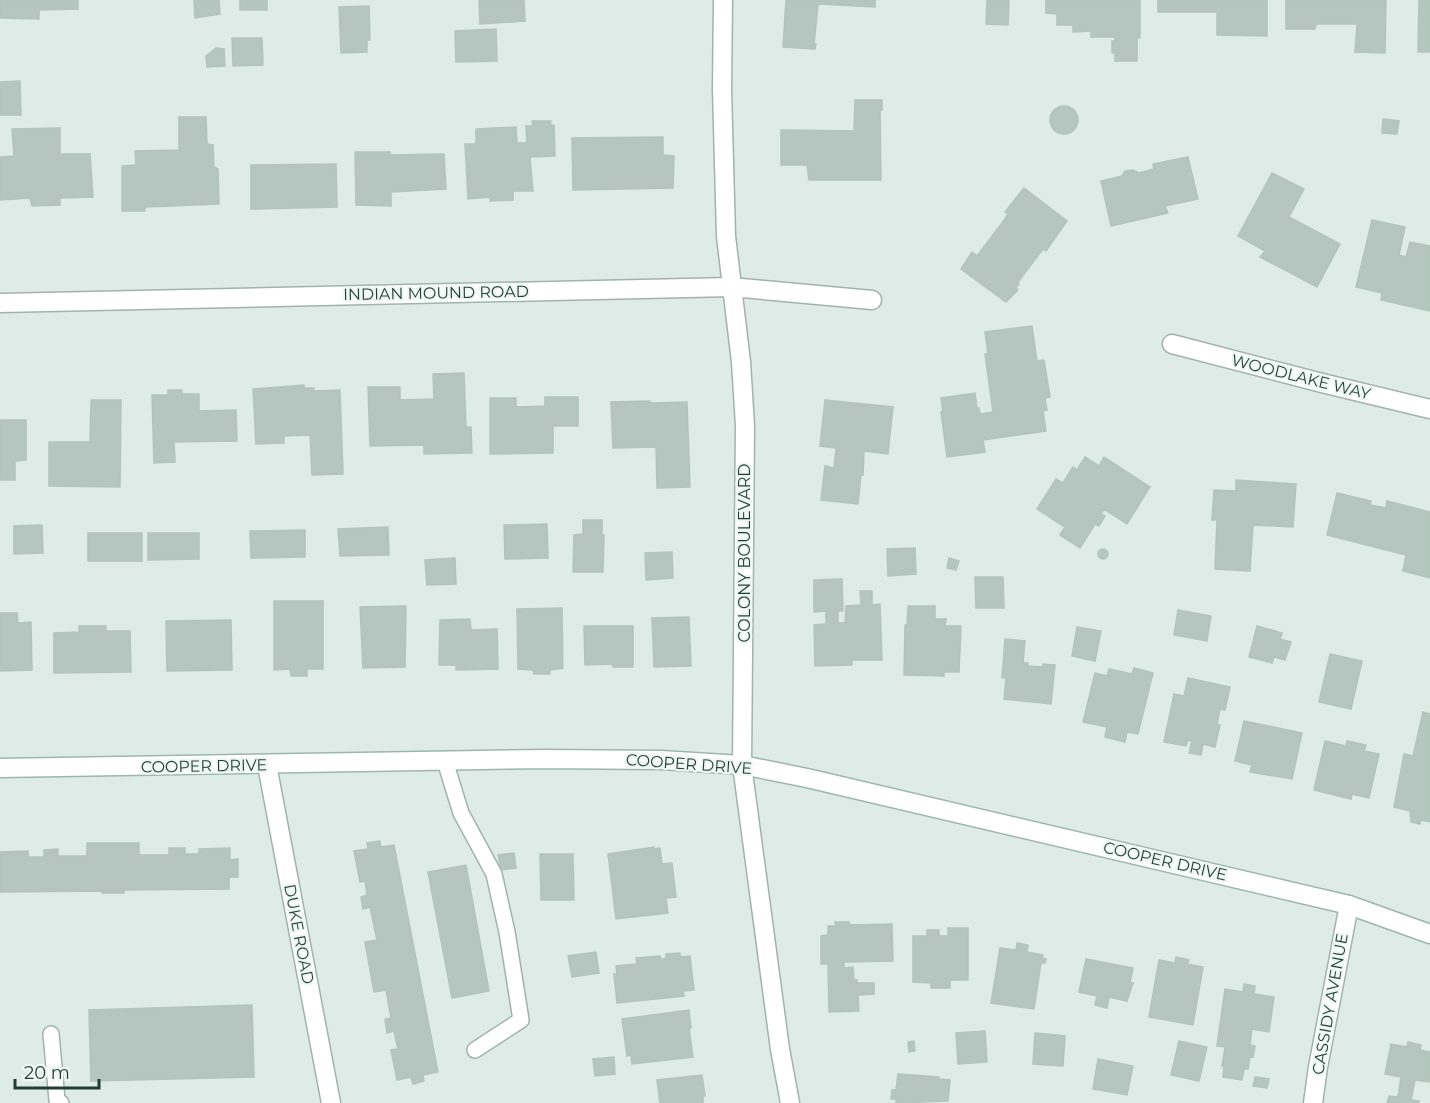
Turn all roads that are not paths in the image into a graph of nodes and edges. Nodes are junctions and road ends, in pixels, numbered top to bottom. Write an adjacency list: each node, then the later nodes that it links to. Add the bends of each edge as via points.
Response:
1 (723, 0): 2 (street, COLONY BOULEVARD, via 722,101)
2 (731, 286): 3 (street, INDIAN MOUND ROAD); 4 (street, INDIAN MOUND ROAD); 9 (street, COLONY BOULEVARD, via 745,426)
3 (872, 300)
4 (0, 303)
5 (1172, 344): 6 (street, WOODLAKE WAY)
6 (1430, 409)
7 (445, 761): 8 (street, COOPER DRIVE); 9 (street, COOPER DRIVE, via 661,760); 14 (lane, via 461,813 494,874 521,1020)
8 (267, 765): 10 (street, COOPER DRIVE); 16 (street, DUKE ROAD)
9 (742, 765): 11 (street, COOPER DRIVE); 17 (street, COLONY BOULEVARD)
10 (0, 768)
11 (1349, 905): 12 (street, COOPER DRIVE); 18 (street, CASSIDY AVENUE)
12 (1430, 934)
13 (51, 1034): 15 (lane, via 57,1100)
14 (475, 1050)
15 (61, 1103)
16 (331, 1103)
17 (790, 1103)
18 (1313, 1103)

